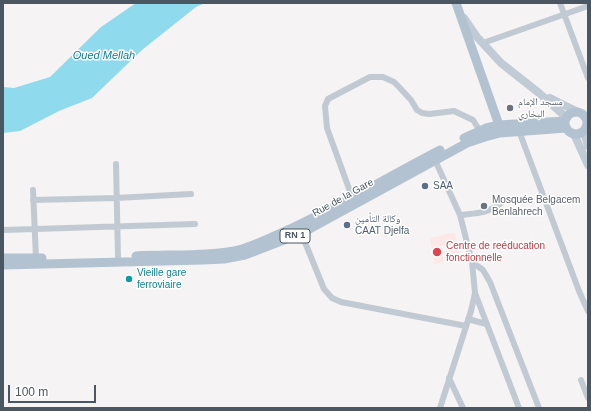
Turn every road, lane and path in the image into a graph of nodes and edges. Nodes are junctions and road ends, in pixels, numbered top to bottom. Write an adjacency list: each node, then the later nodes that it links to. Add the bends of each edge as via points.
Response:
1 (456, 3): 5 (main road, via 466,22); 10 (main road)
2 (560, 3): 4 (street)
3 (588, 6): 4 (street)
4 (564, 15): 5 (street); 6 (street)
5 (483, 43): 7 (main road, via 501,63)
6 (588, 78)
7 (539, 93): 8 (main road); 9 (main road)
8 (585, 121): 9 (main road, via 572,113); 13 (main road, via 577,134); 14 (main road)
9 (566, 122): 10 (main road, Rue de la Gare / RN 1); 12 (main road, Rue de la Gare / RN 1); 13 (main road, via 568,131)
10 (499, 125): 11 (main road, Rue de la Gare / RN 1)
11 (480, 131): 15 (main road, Rue de la Gare / RN 1); 20 (street, via 474,120 454,111 422,113 394,82 383,77 370,77 328,99 325,106 327,128)
12 (519, 131): 15 (main road, Rue de la Gare / RN 1, via 485,137); 36 (street)
13 (574, 134): 17 (main road)
14 (588, 146)
15 (433, 157): 20 (main road, Rue de la Gare / RN 1); 24 (street); 27 (main road, Rue de la Gare / RN 1)
16 (116, 164): 21 (street)
17 (588, 165)
18 (33, 190): 22 (street)
19 (191, 194): 21 (street)
20 (352, 197): 27 (main road, Rue de la Gare / RN 1)
21 (116, 198): 22 (street); 26 (street)
22 (33, 200): 29 (street)
23 (501, 203): 24 (street, via 491,210)
24 (460, 215): 33 (street)
25 (195, 224): 26 (street)
26 (116, 226): 29 (street); 32 (street)
27 (300, 229): 32 (main road, Rue de la Gare / RN 1, via 242,249 224,252); 34 (main road, Rue de la Gare / RN 1, via 245,255 224,259); 37 (street, via 324,288 332,298 341,302)
28 (3, 230): 29 (street)
29 (34, 230): 31 (street)
30 (3, 258): 31 (main road, Rue de la Gare / RN 1)
31 (36, 258): 32 (main road, Rue de la Gare / RN 1)
32 (118, 258)
33 (472, 262): 35 (street); 45 (street, via 482,270 490,282)
34 (3, 265)
35 (475, 293): 37 (street); 38 (street)
36 (588, 311)
37 (467, 323): 38 (street); 39 (street)
38 (486, 324): 44 (street)
39 (449, 378): 42 (street); 43 (street)
40 (581, 380): 41 (street)
41 (588, 398)
42 (440, 408)
43 (462, 408)
44 (519, 408)
45 (539, 408)

